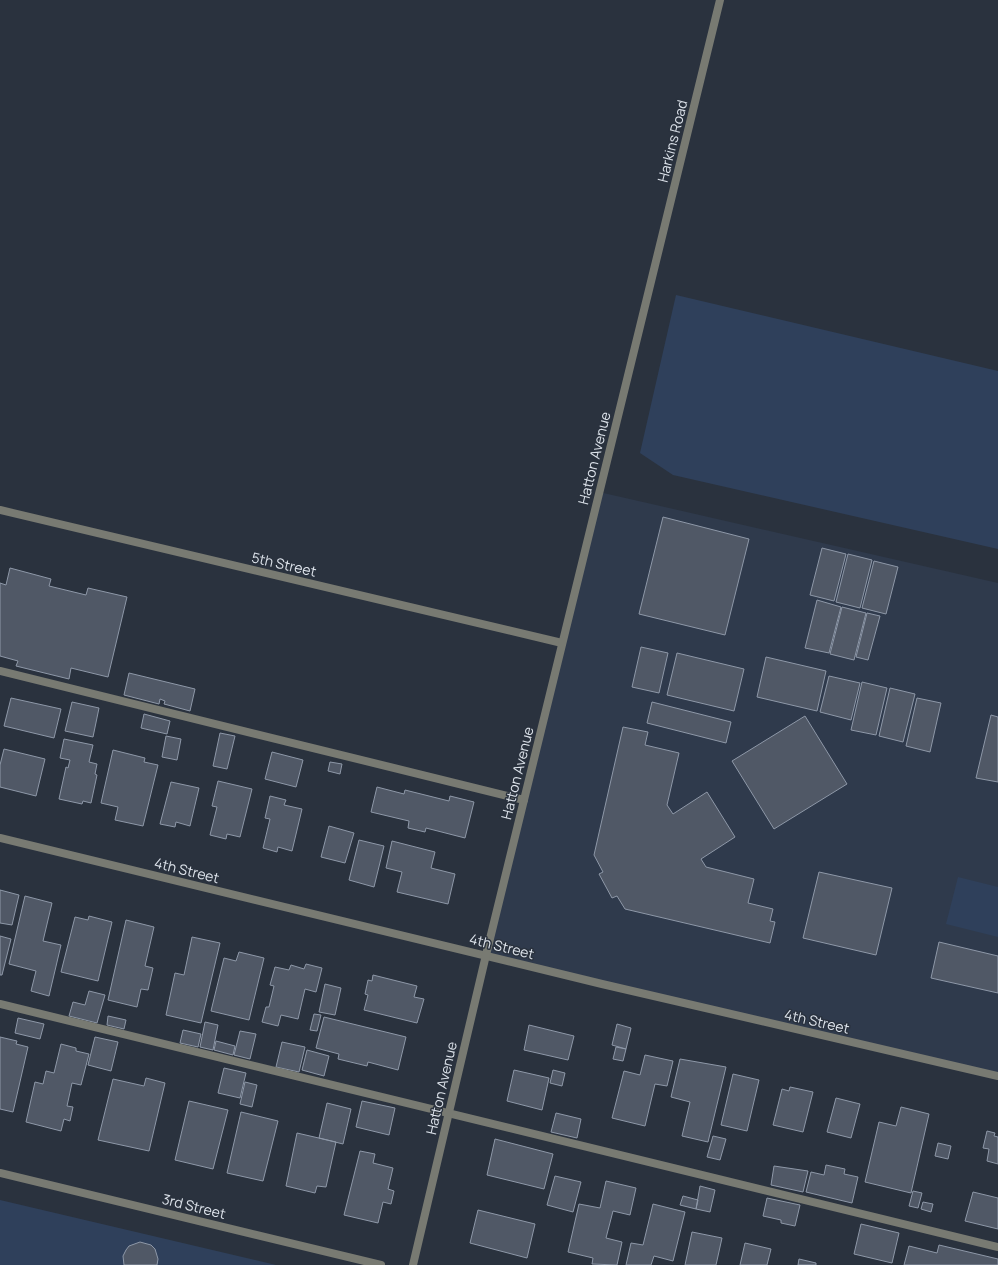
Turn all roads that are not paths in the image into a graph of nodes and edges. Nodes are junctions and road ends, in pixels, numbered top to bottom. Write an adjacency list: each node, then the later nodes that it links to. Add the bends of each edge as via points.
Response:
1 (720, 0): 2 (street, Harkins Road)
2 (649, 288): 4 (street, Hatton Avenue)
3 (0, 510): 4 (street, 5th Street)
4 (562, 644): 6 (street, Hatton Avenue)
5 (0, 671): 6 (street)
6 (524, 800): 8 (street, Hatton Avenue)
7 (0, 838): 8 (street, 4th Street)
8 (486, 955): 10 (street, 4th Street); 11 (street, Hatton Avenue)
9 (0, 1004): 11 (street)
10 (998, 1076)
11 (449, 1114): 13 (street); 15 (street, Hatton Avenue)
12 (0, 1173): 14 (street, 3rd Street)
13 (998, 1247)
14 (381, 1265)
15 (413, 1265)

